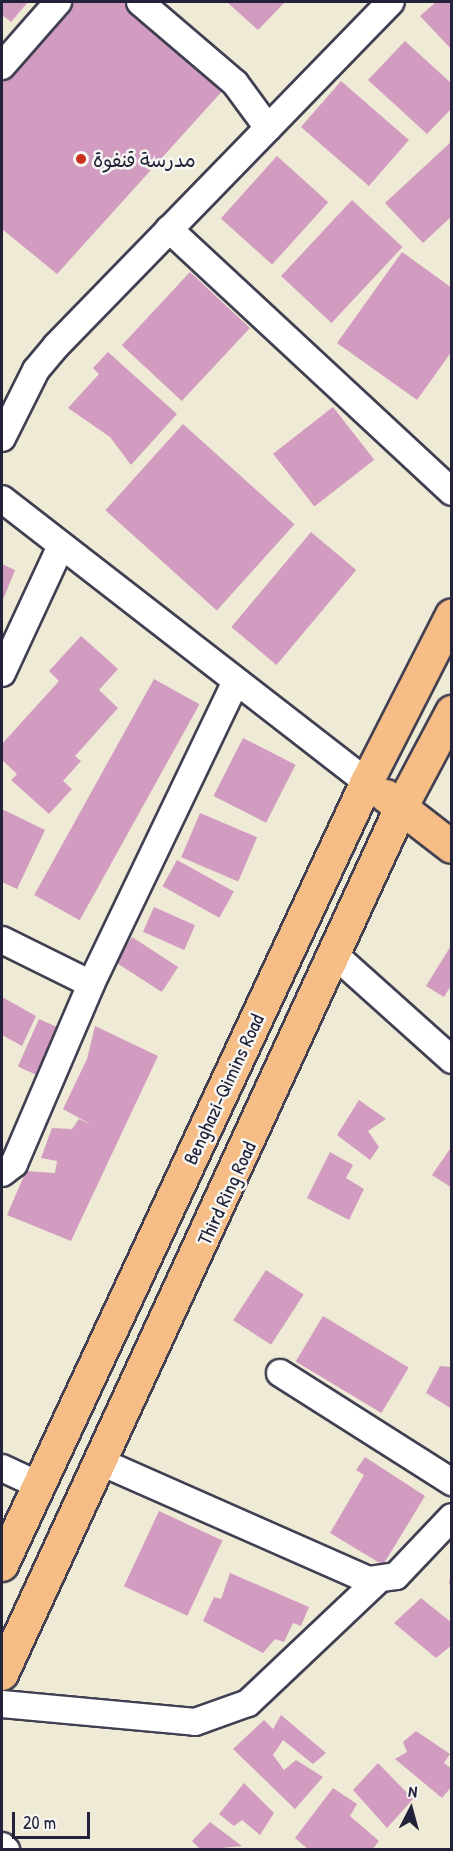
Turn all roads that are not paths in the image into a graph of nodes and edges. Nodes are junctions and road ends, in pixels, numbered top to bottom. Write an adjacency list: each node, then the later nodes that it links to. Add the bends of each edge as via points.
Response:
1 (58, 2): 4 (street)
2 (140, 2): 5 (street, via 235,83)
3 (391, 2): 5 (street)
4 (2, 66)
5 (268, 128): 6 (street)
6 (169, 230): 7 (street, via 36,370); 8 (street)
7 (2, 438)
8 (452, 492)
9 (2, 499): 10 (street)
10 (60, 548): 12 (street); 13 (street)
11 (452, 615): 15 (main road, Benghazi-Qimins Road)
12 (2, 673)
13 (235, 684): 15 (street); 20 (street)
14 (452, 712): 16 (main road, Third Ring Road)
15 (367, 782): 16 (main road); 27 (main road, Benghazi-Qimins Road)
16 (401, 808): 17 (main road); 19 (main road, Third Ring Road)
17 (452, 848)
18 (2, 940): 20 (street)
19 (335, 956): 21 (street); 24 (main road, Third Ring Road)
20 (91, 984): 22 (street, via 14,1164)
21 (452, 1060)
22 (2, 1173)
23 (280, 1373): 26 (street)
24 (101, 1462): 30 (street, via 361,1578); 31 (main road, Third Ring Road)
25 (2, 1468): 27 (street)
26 (452, 1482)
27 (37, 1484): 29 (main road, Benghazi-Qimins Road)
28 (452, 1517): 30 (street, via 396,1576)
29 (2, 1565)
30 (378, 1580): 32 (street, via 248,1702 195,1722)
31 (2, 1674)
32 (2, 1704)
33 (2, 1846): 34 (street)
34 (6, 1850)

